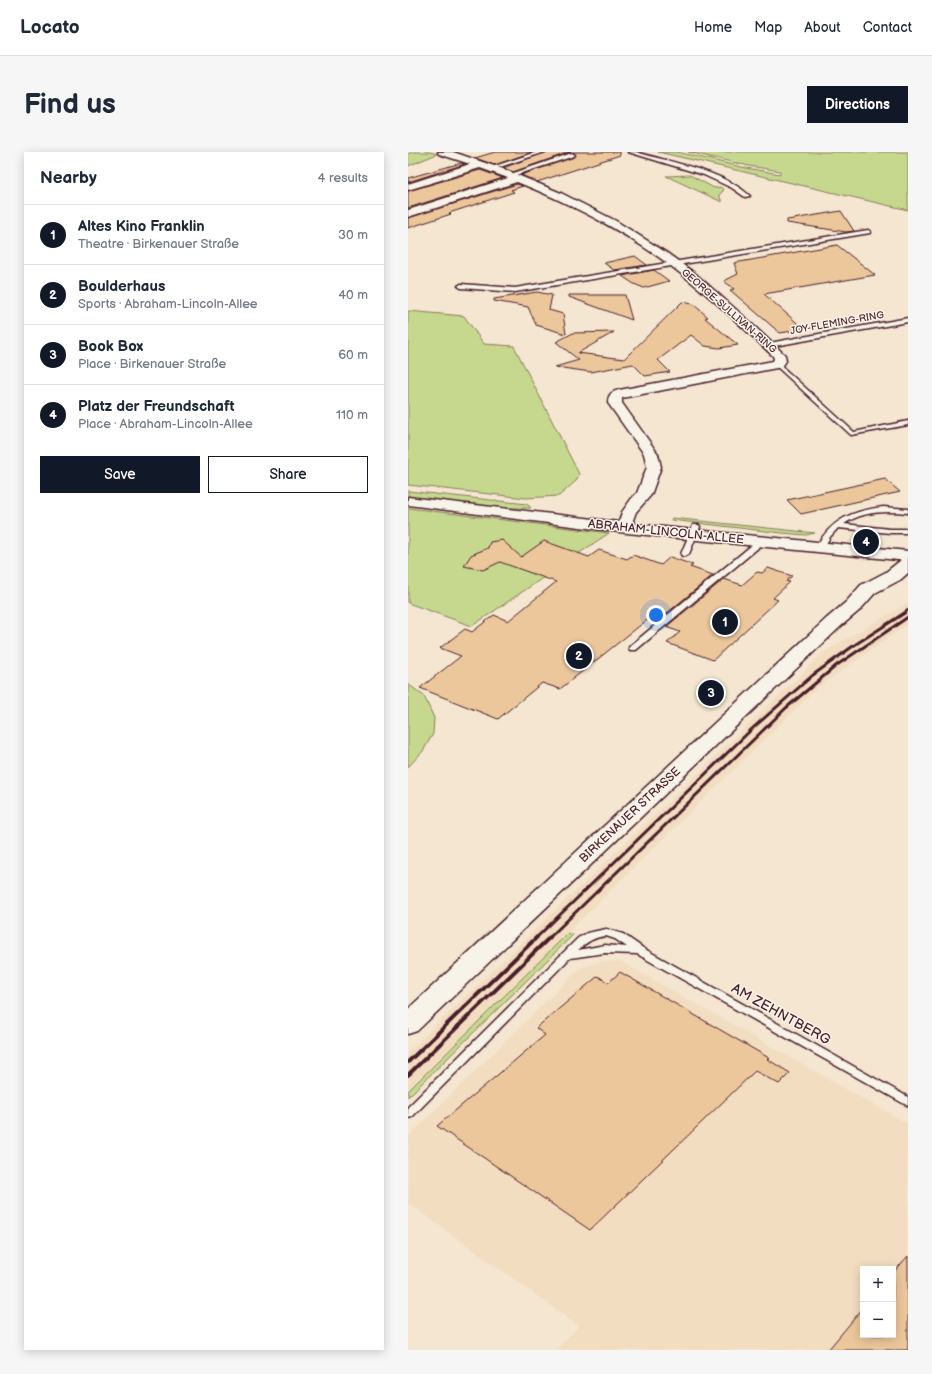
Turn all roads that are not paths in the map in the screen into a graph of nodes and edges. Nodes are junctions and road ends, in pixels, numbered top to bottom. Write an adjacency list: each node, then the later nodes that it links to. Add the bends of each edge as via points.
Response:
1 (542, 152): 6 (lane)
2 (631, 152): 9 (lane, via 713,177)
3 (449, 153): 5 (street, GEORGE-SULLIVAN-RING)
4 (572, 155): 7 (lane)
5 (479, 165): 6 (street, GEORGE-SULLIVAN-RING); 8 (street)
6 (489, 169): 7 (street, GEORGE-SULLIVAN-RING)
7 (513, 178): 10 (street); 12 (street, GEORGE-SULLIVAN-RING, via 551,193 596,216 646,244)
8 (408, 187)
9 (747, 196)
10 (408, 214)
11 (868, 232): 12 (lane)
12 (674, 264): 13 (lane, via 515,290); 15 (street, GEORGE-SULLIVAN-RING, via 702,285)
13 (461, 286)
14 (908, 320): 15 (lane, JOY-FLEMING-RING)
15 (769, 345): 16 (street, GEORGE-SULLIVAN-RING, via 780,358)
16 (777, 364): 17 (lane, via 853,434); 20 (street, GEORGE-SULLIVAN-RING, via 629,392 615,397 615,403 651,454 654,467 644,495 644,514)
17 (908, 423)
18 (408, 501): 20 (street, ABRAHAM-LINCOLN-ALLEE)
19 (908, 511): 21 (lane, via 873,510 859,513)
20 (630, 523): 22 (street, ABRAHAM-LINCOLN-ALLEE)
21 (837, 526): 23 (lane); 26 (lane)
22 (695, 531): 24 (street, ABRAHAM-LINCOLN-ALLEE); 26 (street, ABRAHAM-LINCOLN-ALLEE, via 800,539); 27 (lane)
23 (908, 531)
24 (757, 541): 26 (street, ABRAHAM-LINCOLN-ALLEE); 32 (lane, via 755,546)
25 (908, 544): 26 (street, via 868,540)
26 (826, 545): 28 (street)
27 (685, 554)
28 (908, 556)
29 (908, 564): 31 (street, BIRKENAUER STRASSE, via 868,590)
30 (908, 580): 31 (street, BIRKENAUER STRASSE)
31 (853, 606): 35 (street, BIRKENAUER STRASSE)
32 (633, 648)
33 (639, 951): 34 (lane, AM ZEHNTBERG, via 605,949); 34 (lane, AM ZEHNTBERG, via 624,938 604,932 592,934 582,940); 36 (lane, AM ZEHNTBERG)
34 (568, 955): 37 (lane, AM ZEHNTBERG)
35 (408, 1024)
36 (908, 1102)
37 (408, 1114)

